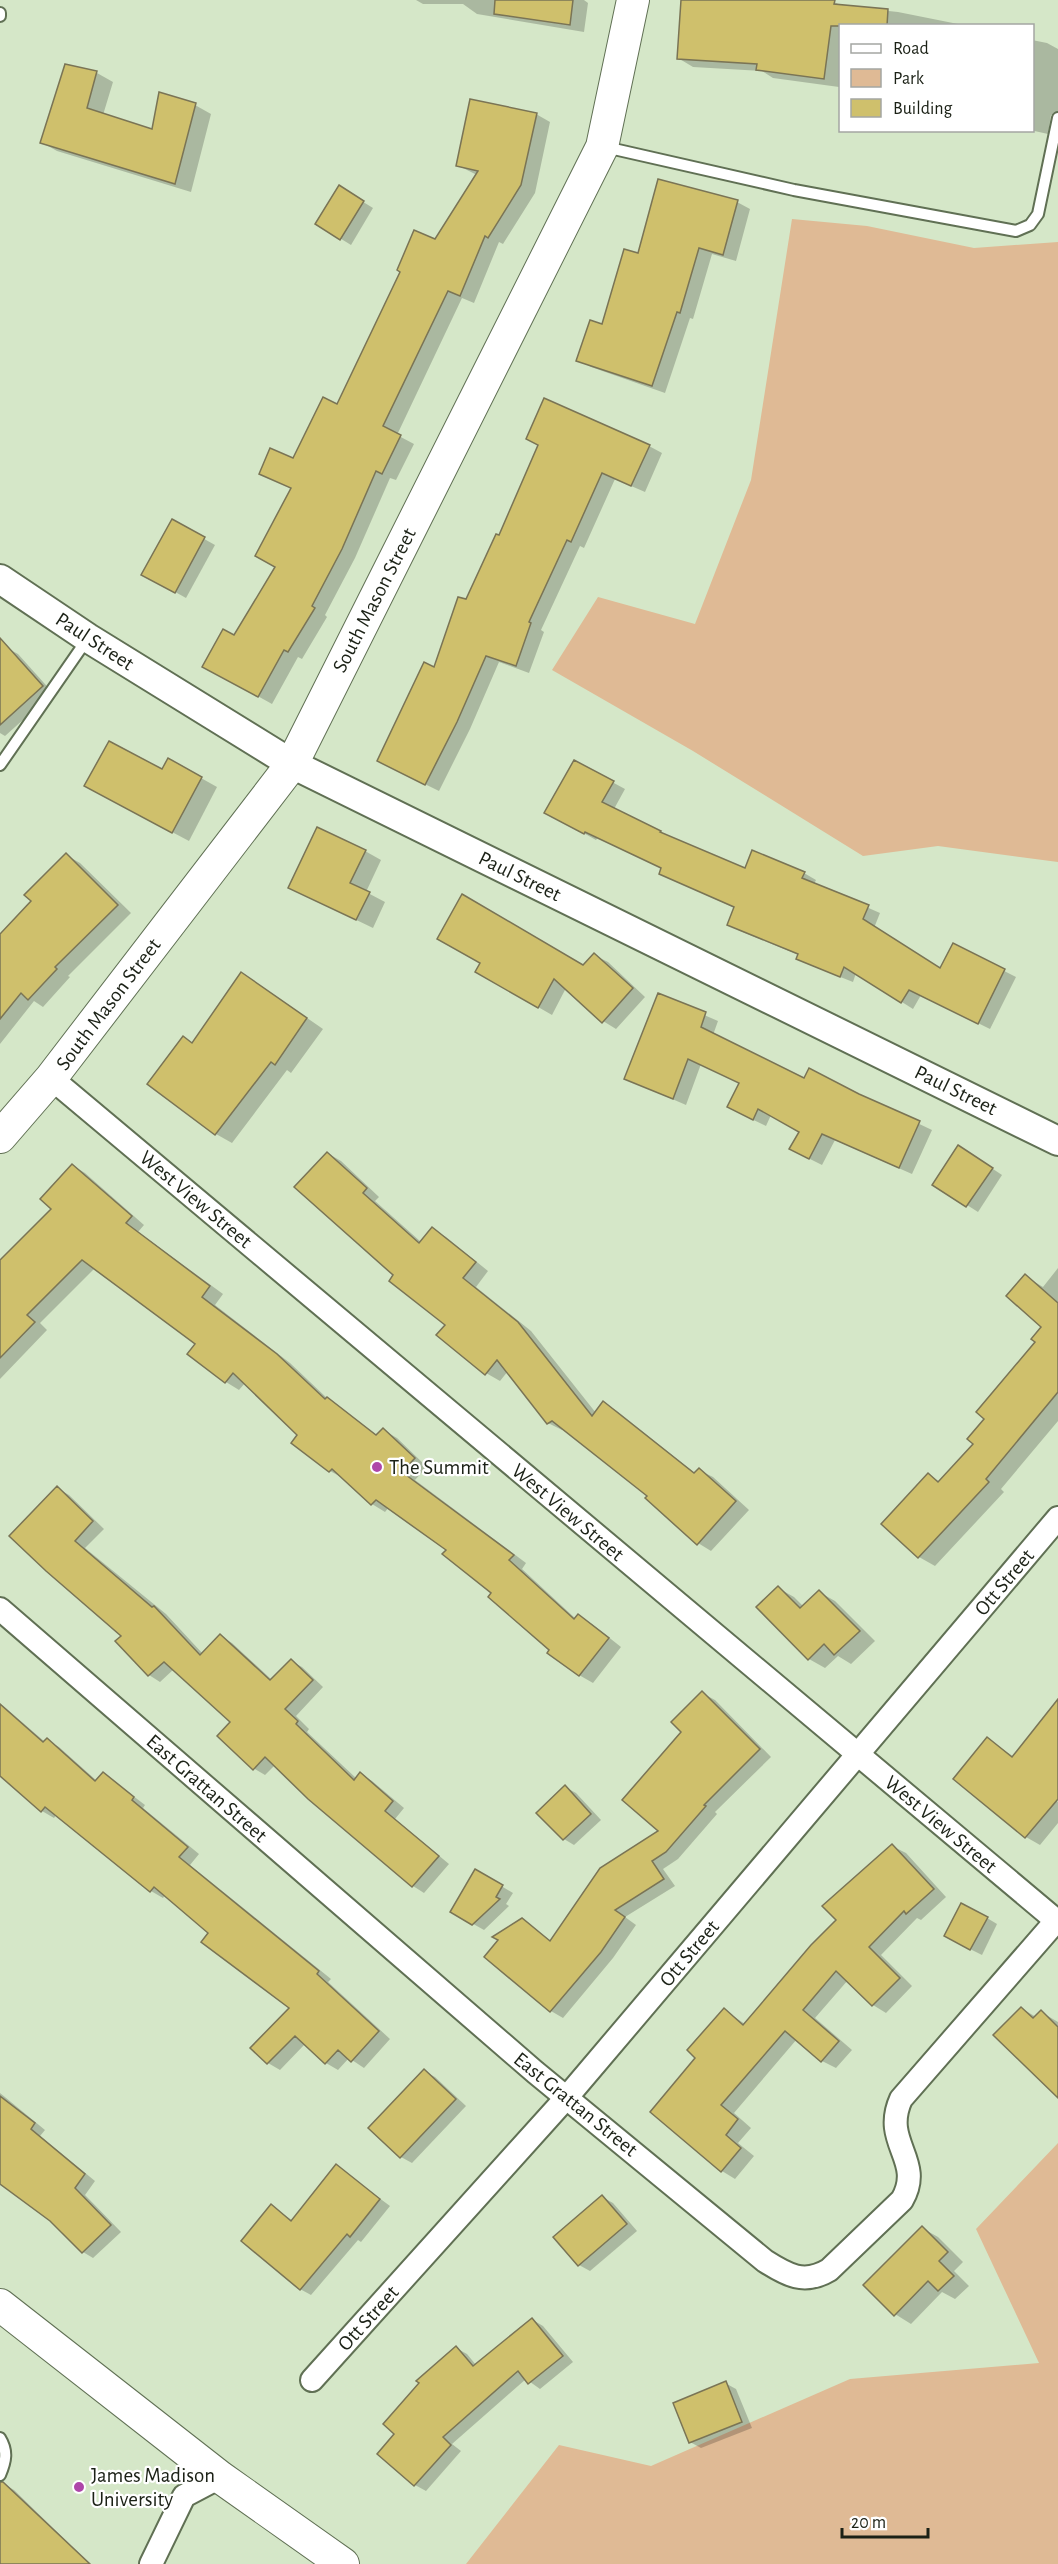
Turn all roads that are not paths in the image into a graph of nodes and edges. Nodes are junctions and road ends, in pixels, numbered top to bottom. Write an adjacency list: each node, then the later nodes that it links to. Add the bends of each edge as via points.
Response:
1 (633, 0): 3 (main road, South Mason Street)
2 (1058, 118): 3 (lane, via 1038,214 1030,225 1016,231 794,190)
3 (602, 147): 6 (main road, South Mason Street)
4 (0, 579): 5 (street, Paul Street)
5 (88, 638): 6 (street, Paul Street); 7 (lane)
6 (292, 764): 8 (main road, South Mason Street); 10 (street, Paul Street)
7 (0, 765)
8 (51, 1078): 9 (main road, South Mason Street); 13 (street, West View Street)
9 (0, 1137)
10 (1058, 1141)
11 (1058, 1518): 13 (street, Ott Street)
12 (0, 1609): 15 (street, East Grattan Street)
13 (857, 1754): 14 (street, West View Street); 15 (street, Ott Street)
14 (1057, 1920): 15 (street, East Grattan Street, via 901,2099 895,2124 909,2168 905,2194 836,2265 820,2276 797,2278 778,2270)
15 (567, 2097): 17 (street, Ott Street)
16 (0, 2305): 20 (main road)
17 (312, 2380)
18 (0, 2438): 19 (lane, via 6,2453)
19 (0, 2475)
20 (219, 2476): 21 (street, via 184,2496); 22 (main road)
21 (151, 2564)
22 (343, 2564)

